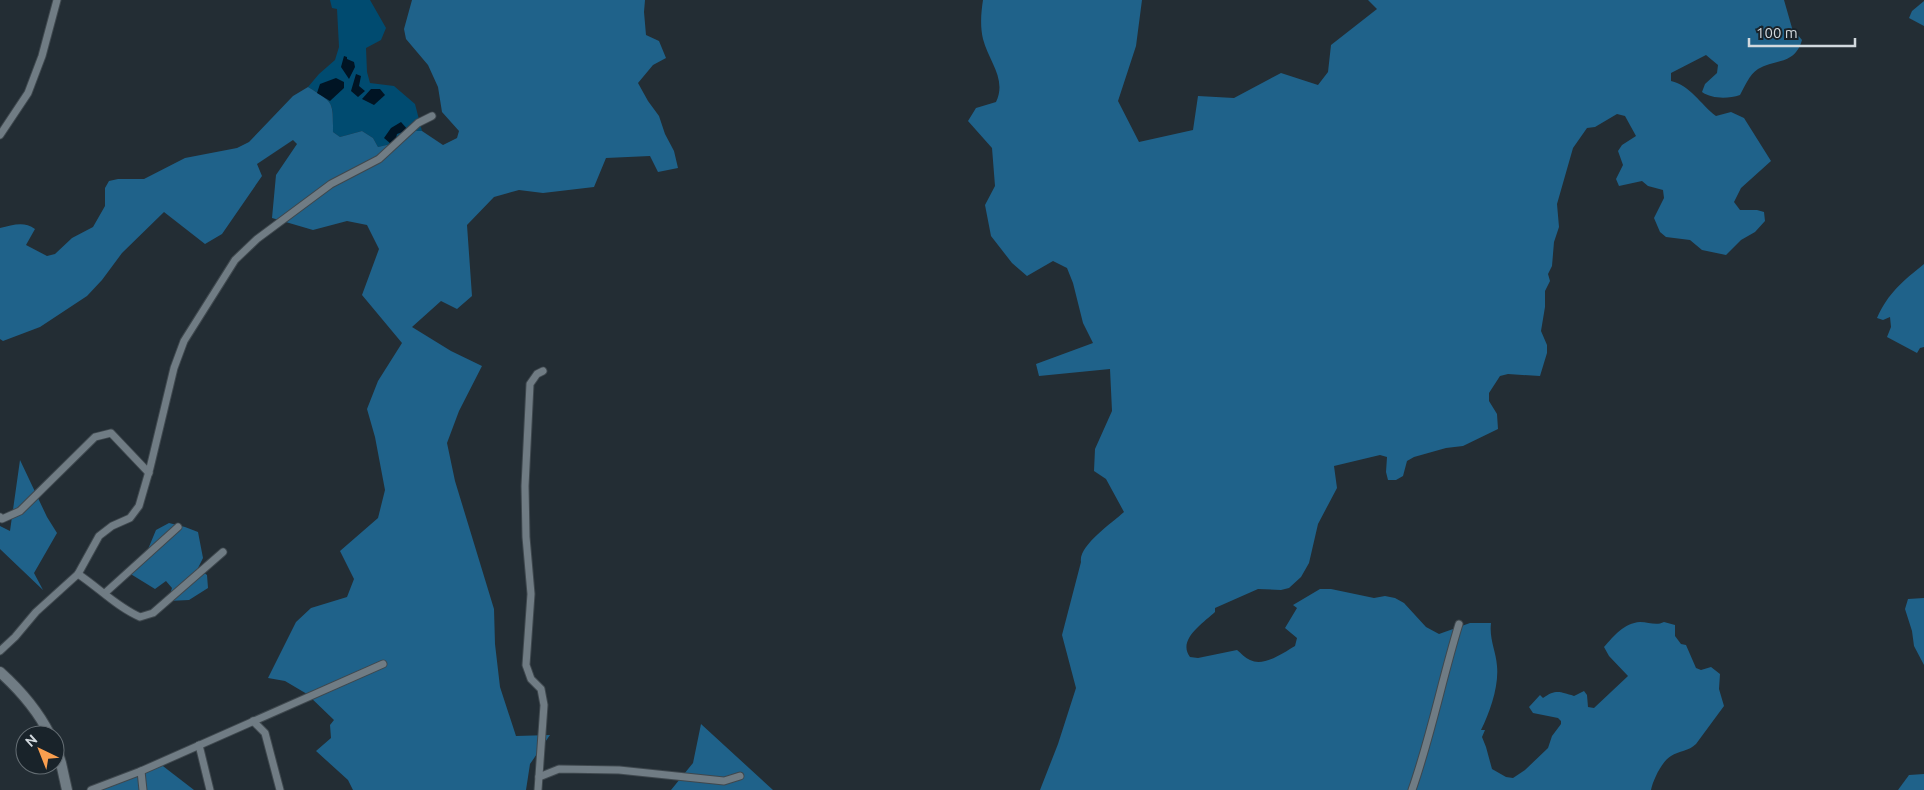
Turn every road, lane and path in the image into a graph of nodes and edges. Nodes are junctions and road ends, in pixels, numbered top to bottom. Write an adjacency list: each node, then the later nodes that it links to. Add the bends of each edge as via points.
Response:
1 (57, 0): 3 (street, via 28,93)
2 (432, 116): 5 (street, via 418,123 379,159 331,184 256,239 235,260 184,341 174,368)
3 (0, 135)
4 (544, 371): 21 (street, via 537,374 530,384 525,486 531,594 526,665 531,679 541,689 544,705)
5 (149, 473): 6 (street, via 111,433 95,437 20,511); 9 (street, via 139,506 130,518 99,536)
6 (0, 517)
7 (178, 527): 10 (street)
8 (223, 552): 10 (street, via 153,613 140,617 124,610)
9 (78, 574): 10 (street); 12 (street)
10 (105, 593)
11 (1459, 624): 28 (street)
12 (0, 650)
13 (383, 664): 15 (street)
14 (0, 672): 16 (main road, via 20,691)
15 (254, 721): 17 (street); 26 (street, via 265,733)
16 (45, 725)
17 (199, 746): 18 (street); 25 (street)
18 (140, 771): 23 (street); 24 (street)
19 (64, 775): 22 (main road)
20 (740, 776): 21 (street, via 724,781 619,770 559,769)
21 (539, 777): 27 (street)
22 (67, 790)
23 (91, 790)
24 (143, 790)
25 (210, 790)
26 (280, 790)
27 (538, 790)
28 (1412, 790)

